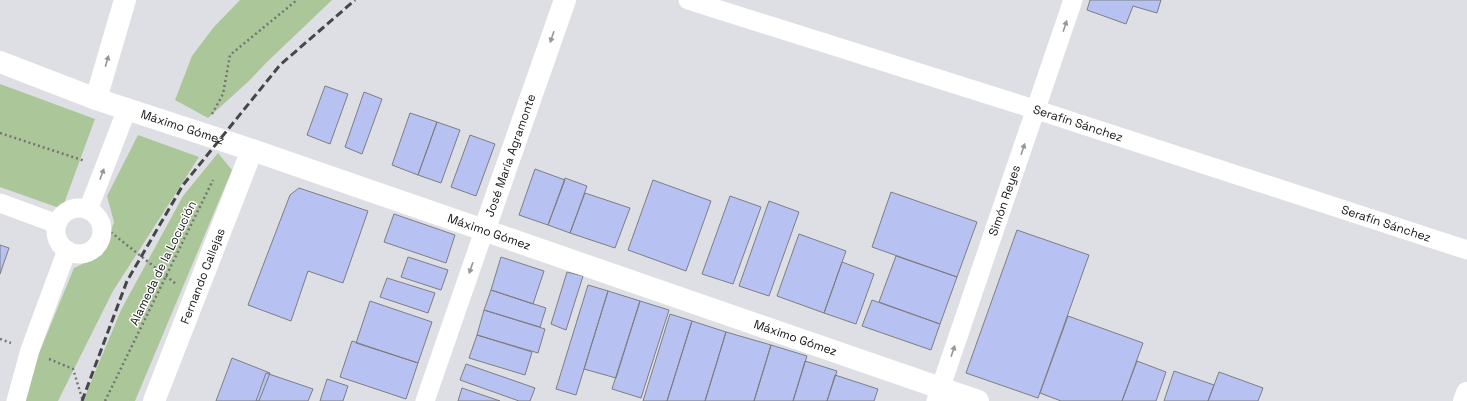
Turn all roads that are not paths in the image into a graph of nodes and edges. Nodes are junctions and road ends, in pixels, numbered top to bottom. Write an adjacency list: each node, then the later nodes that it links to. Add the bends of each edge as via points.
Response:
1 (125, 0): 6 (main road, one-way to 1)
2 (565, 0): 13 (main road, José María Agramonte, one-way to 13)
3 (688, 0): 8 (street, Serafín Sánchez)
4 (1073, 0): 8 (street, Simón Reyes, one-way to 4)
5 (0, 62): 6 (main road, Máximo Gómez)
6 (96, 99): 7 (main road, Máximo Gómez)
7 (127, 109): 9 (main road, Máximo Gómez); 11 (street, one-way to 7)
8 (1037, 110): 15 (street, Serafín Sánchez); 17 (street, Simón Reyes, one-way to 8)
9 (252, 150): 13 (main road, Máximo Gómez); 19 (main road, Fernando Callejas)
10 (0, 203): 12 (street)
11 (88, 210): 12 (street, via 81,208 66,212); 14 (street, via 101,224 102,234 99,242 85,253)
12 (57, 224): 14 (street, via 58,239)
13 (484, 231): 17 (main road, Máximo Gómez); 20 (street, José María Agramonte, one-way to 20)
14 (67, 250): 18 (street, via 30,350)
15 (1467, 250)
16 (1467, 393): 22 (main road)
17 (939, 394): 21 (main road, Máximo Gómez)
18 (16, 401)
19 (154, 401)
20 (425, 401)
21 (978, 401)
22 (1464, 401)

